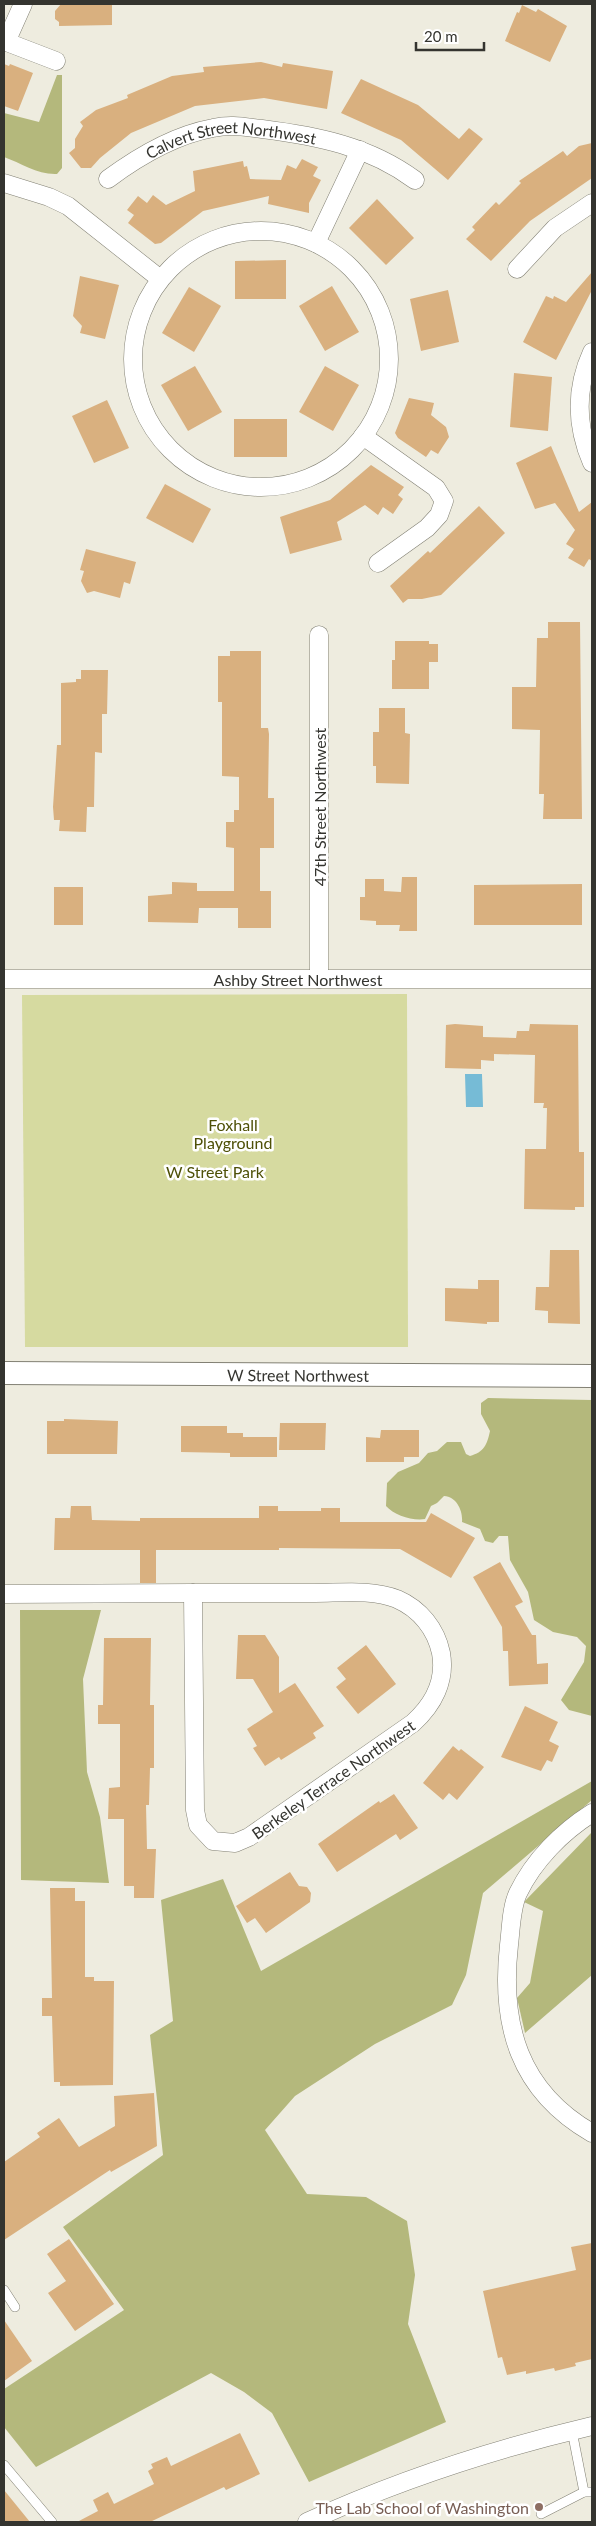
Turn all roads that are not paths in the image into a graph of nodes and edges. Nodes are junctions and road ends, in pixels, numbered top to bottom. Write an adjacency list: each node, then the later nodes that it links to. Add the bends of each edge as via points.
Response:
1 (23, 4): 2 (street)
2 (5, 41): 3 (street)
3 (56, 61)
4 (360, 150): 5 (street, Calvert Street Northwest, via 292,132 229,126 203,130 168,143); 6 (street, Calvert Street Northwest, via 392,164); 10 (street)
5 (108, 179)
6 (415, 180)
7 (4, 183): 8 (street); 12 (street, via 68,206)
8 (4, 188)
9 (592, 203): 11 (street, via 555,228)
10 (316, 243): 12 (street, via 286,234 257,231 224,236 182,258); 14 (street, via 339,256 363,282 382,318 388,360 385,389 374,420)
11 (517, 269)
12 (159, 278): 14 (street, via 137,327 135,377 139,397 155,430 182,459 212,477 228,482 266,486 286,484 326,469)
13 (592, 352): 15 (street, via 582,381 579,412 584,442)
14 (363, 436): 16 (street, via 436,488 444,501 439,515 427,528)
15 (592, 463)
16 (378, 563)
17 (319, 635): 19 (street, 47th Street Northwest)
18 (4, 979): 19 (street, Ashby Street Northwest)
19 (319, 979): 20 (street, Ashby Street Northwest)
20 (592, 979)
21 (4, 1374): 22 (street, W Street Northwest)
22 (592, 1376)
23 (193, 1593): 23 (street, Berkeley Terrace Northwest, via 195,1810 198,1825 213,1841 235,1843 249,1837 413,1723 428,1708 438,1690 441,1655 434,1634 423,1616 397,1599 364,1593); 24 (street, Berkeley Terrace Northwest)
24 (4, 1594)
25 (592, 1813): 26 (street, via 549,1848 517,1894 506,1973 510,2025 516,2048 526,2067 554,2105)
26 (592, 2133)
27 (4, 2290): 28 (lane)
28 (15, 2307)
29 (592, 2426): 30 (street)
30 (572, 2431): 32 (lane); 35 (street, via 506,2448 401,2482)
31 (4, 2465): 34 (lane)
32 (588, 2492): 33 (lane)
33 (541, 2514)
34 (52, 2522)
35 (308, 2522)

